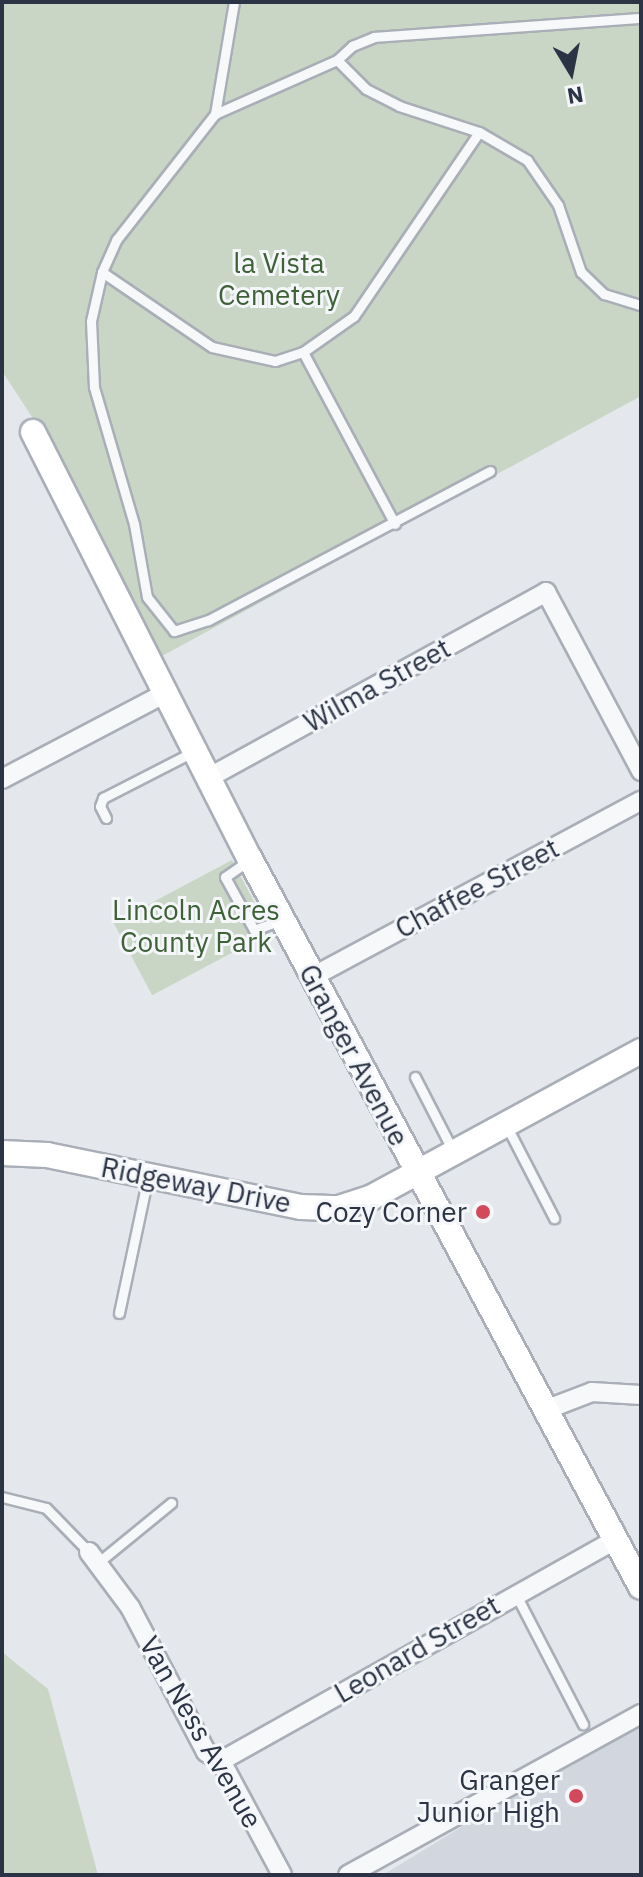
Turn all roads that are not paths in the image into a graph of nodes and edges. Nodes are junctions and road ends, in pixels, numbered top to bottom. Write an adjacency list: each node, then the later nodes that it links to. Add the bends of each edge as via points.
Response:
1 (234, 2): 4 (lane)
2 (641, 18): 3 (lane, via 374,37)
3 (337, 60): 4 (lane); 5 (lane, via 366,89 399,106)
4 (215, 114): 6 (lane, via 117,239)
5 (479, 132): 7 (lane, via 527,160 558,205 581,272 604,294); 8 (lane, via 354,316)
6 (102, 272): 8 (lane, via 212,347 275,361); 11 (lane, via 89,349 147,597 174,631 208,620)
7 (641, 305)
8 (303, 352): 11 (lane)
9 (33, 432): 12 (street, Granger Avenue)
10 (490, 471): 11 (lane)
11 (395, 524)
12 (168, 692): 13 (street, Granger Avenue); 16 (street)
13 (195, 751): 15 (street, Granger Avenue); 18 (lane, via 103,798 100,806)
14 (641, 771): 15 (street, Wilma Street, via 546,592)
15 (208, 778): 19 (street, Granger Avenue)
16 (2, 779)
17 (641, 801): 19 (street, Chaffee Street)
18 (106, 818)
19 (314, 976): 25 (street, Granger Avenue)
20 (641, 1051): 22 (street, Ridgeway Drive)
21 (415, 1077): 24 (lane)
22 (506, 1125): 24 (street, Ridgeway Drive); 27 (lane)
23 (2, 1153): 26 (street, Ridgeway Drive, via 47,1155)
24 (454, 1153): 25 (street, Ridgeway Drive)
25 (416, 1173): 26 (street, Ridgeway Drive, via 339,1208 301,1207); 30 (street, Granger Avenue)
26 (148, 1176): 28 (lane)
27 (554, 1218)
28 (119, 1313)
29 (641, 1395): 30 (street, via 592,1392)
30 (545, 1410): 33 (street, Granger Avenue)
31 (2, 1497): 34 (lane, via 46,1508)
32 (171, 1503): 34 (lane)
33 (616, 1539): 35 (street, Granger Avenue); 36 (street, Leonard Street)
34 (94, 1556): 39 (street, Van Ness Avenue, via 206,1752)
35 (641, 1587)
36 (515, 1593): 38 (lane); 39 (street, Leonard Street)
37 (641, 1714): 41 (street)
38 (583, 1724)
39 (221, 1761): 40 (street, Van Ness Avenue)
40 (282, 1875)
41 (348, 1875)

